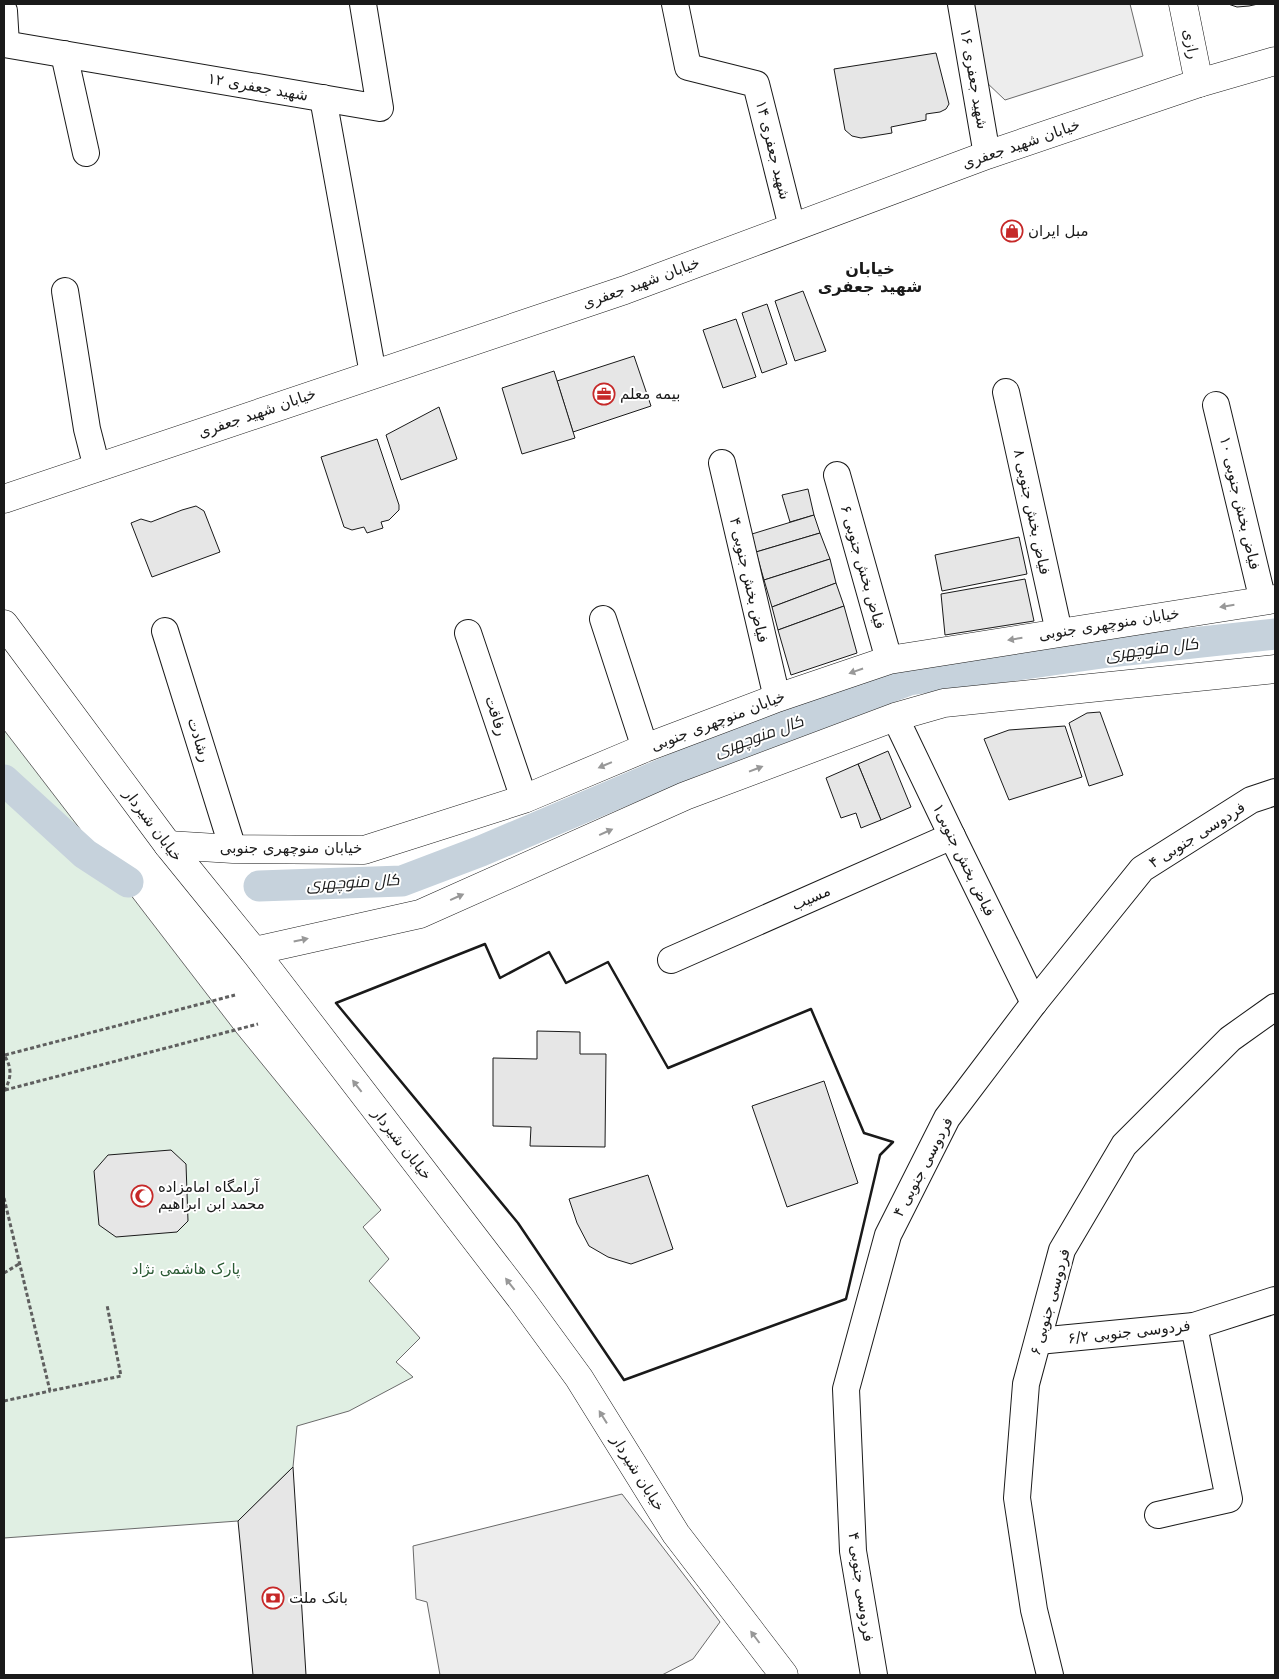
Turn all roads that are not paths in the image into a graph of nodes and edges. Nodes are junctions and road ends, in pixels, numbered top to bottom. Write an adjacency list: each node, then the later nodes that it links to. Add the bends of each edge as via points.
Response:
1 (363, 4): 10 (street, via 380,108)
2 (675, 4): 13 (street, شهید جعفری ۱۴, via 688,67 756,84)
3 (960, 4): 12 (street, شهید جعفری ۱۶)
4 (1183, 4): 9 (street, رازی)
5 (4, 11): 6 (street)
6 (5, 44): 7 (street, شهید جعفری ۱۲)
7 (64, 54): 10 (street, شهید جعفری ۱۲); 11 (street)
8 (1275, 61): 9 (street, خیابان شهید جعفری)
9 (1199, 83): 12 (street, خیابان شهید جعفری)
10 (323, 98): 15 (street, شهید جعفری ۱۲)
11 (86, 153)
12 (987, 155): 13 (street, خیابان شهید جعفری)
13 (792, 227): 15 (street, خیابان شهید جعفری, via 625,290)
14 (65, 291): 19 (street, via 87,429)
15 (373, 374): 19 (street, خیابان شهید جعفری)
16 (1006, 392): 27 (street, فیاض بخش جنوبی ۸)
17 (1216, 405): 22 (street, فیاض بخش جنوبی ۱۰)
18 (722, 463): 30 (street, فیاض بخش جنوبی ۴)
19 (97, 468): 21 (street, خیابان شهید جعفری)
20 (837, 475): 28 (street, فیاض بخش جنوبی ۶)
21 (4, 499)
22 (1269, 600): 27 (street, خیابان منوچهری جنوبی, one-way to 27)
23 (603, 619): 32 (street)
24 (4, 624): 36 (street, خیابان شیردار)
25 (165, 631): 37 (street, رشادت)
26 (468, 632): 34 (street, رفاقت)
27 (1059, 632): 28 (street, خیابان منوچهری جنوبی, one-way to 28)
28 (889, 660): 30 (street, خیابان منوچهری جنوبی, one-way to 30)
29 (1275, 669): 31 (street, via 944,703)
30 (776, 698): 32 (street, خیابان منوچهری جنوبی)
31 (895, 716): 35 (street, فیاض بخش جنوبی۱); 38 (street, one-way to 31, via 420,914 685,796)
32 (645, 748): 34 (street, خیابان منوچهری جنوبی, one-way to 34)
33 (1275, 792): 40 (street, فردوسی جنوبی ۴, via 1251,800 1142,869)
34 (524, 799): 37 (street, خیابان منوچهری جنوبی, via 364,850)
35 (952, 836): 39 (street, مسیب); 40 (street, فیاض بخش جنوبی۱)
36 (168, 845): 37 (street, خیابان منوچهری جنوبی); 38 (street, خیابان شیردار)
37 (233, 849)
38 (254, 951): 46 (street, خیابان شیردار, one-way to 38, via 676,1534 579,1378 522,1300)
39 (671, 960)
40 (1034, 1003): 47 (street, فردوسی جنوبی ۴, via 947,1118 888,1235 846,1389 853,1551)
41 (1275, 1007): 44 (street, فردوسی جنوبی ۶, via 1230,1039 1124,1146 1062,1250)
42 (1275, 1300): 43 (street, فردوسی جنوبی ۶/۲)
43 (1194, 1326): 44 (street, فردوسی جنوبی ۶/۲); 45 (street, via 1229,1499)
44 (1038, 1340): 48 (street, فردوسی جنوبی ۶, via 1026,1384 1017,1498 1034,1610)
45 (1158, 1515)
46 (784, 1675)
47 (874, 1675)
48 (1050, 1675)

